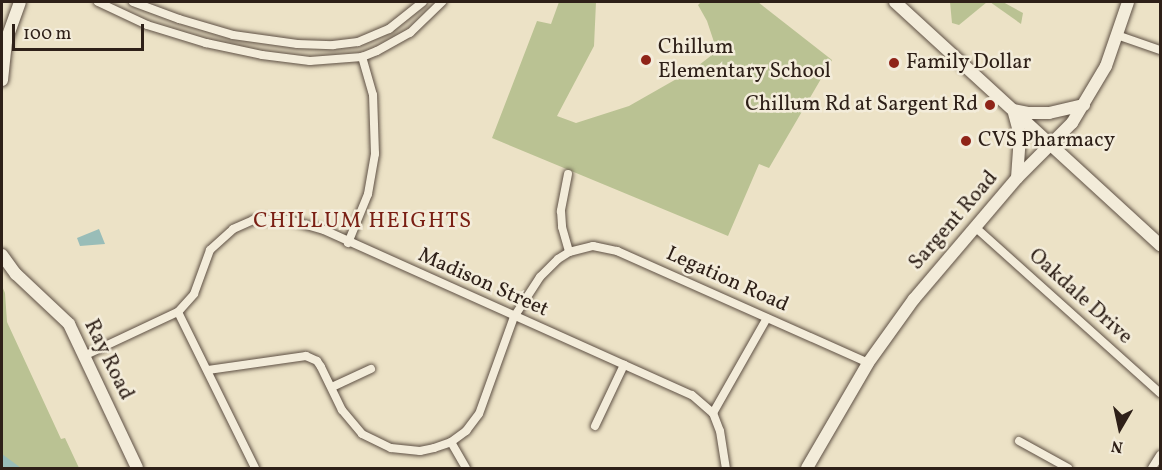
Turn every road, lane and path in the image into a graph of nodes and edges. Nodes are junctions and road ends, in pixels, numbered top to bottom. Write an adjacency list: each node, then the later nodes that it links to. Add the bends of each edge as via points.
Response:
1 (20, 2): 11 (main road, via 6,41)
2 (98, 2): 10 (street, via 147,25 231,49 310,61)
3 (134, 2): 4 (street, via 233,35 333,45 358,42 389,29)
4 (423, 2)
5 (442, 2): 10 (street, via 410,33)
6 (895, 2): 13 (main road)
7 (1128, 2): 8 (main road, Sargent Road)
8 (1118, 35): 9 (street); 12 (main road, Sargent Road)
9 (1161, 50)
10 (362, 57): 18 (street, via 373,94 375,154 368,194)
11 (2, 80)
12 (1084, 105): 13 (main road, via 1049,113); 14 (main road, Sargent Road)
13 (1012, 109): 14 (main road); 16 (main road, via 1020,136)
14 (1051, 144): 16 (main road, Sargent Road); 19 (main road)
15 (568, 174): 20 (street, via 561,211)
16 (1017, 178): 17 (main road, Sargent Road)
17 (975, 227): 26 (main road, Sargent Road, via 914,299); 31 (street, Oakdale Drive)
18 (348, 243): 22 (street, Madison Street, via 296,221 267,219 244,224 224,235 210,250 194,294); 23 (street, Madison Street)
19 (1160, 243)
20 (569, 252): 23 (street, via 540,277); 24 (street, Legation Road, via 593,246 617,250)
21 (2, 255): 25 (main road, Ray Road, via 26,284 64,317)
22 (178, 312): 25 (street, Madison Street); 29 (street)
23 (514, 317): 27 (street, Madison Street); 35 (street, via 485,405 466,431)
24 (767, 318): 26 (street, Legation Road); 32 (street)
25 (86, 356): 37 (main road, Ray Road)
26 (868, 363): 41 (main road, Sargent Road)
27 (624, 365): 32 (street, Madison Street, via 692,396); 33 (street)
28 (371, 369): 30 (street)
29 (208, 370): 30 (street, via 306,356 316,361); 38 (street)
30 (332, 387): 35 (street, via 350,422 379,444 420,451)
31 (1161, 393)
32 (713, 412): 40 (street)
33 (595, 426)
34 (1019, 441): 42 (street)
35 (451, 442): 39 (street)
36 (1161, 455): 43 (street)
37 (137, 468)
38 (255, 468)
39 (466, 468)
40 (726, 468)
41 (807, 468)
42 (1068, 468)
43 (1152, 468)

